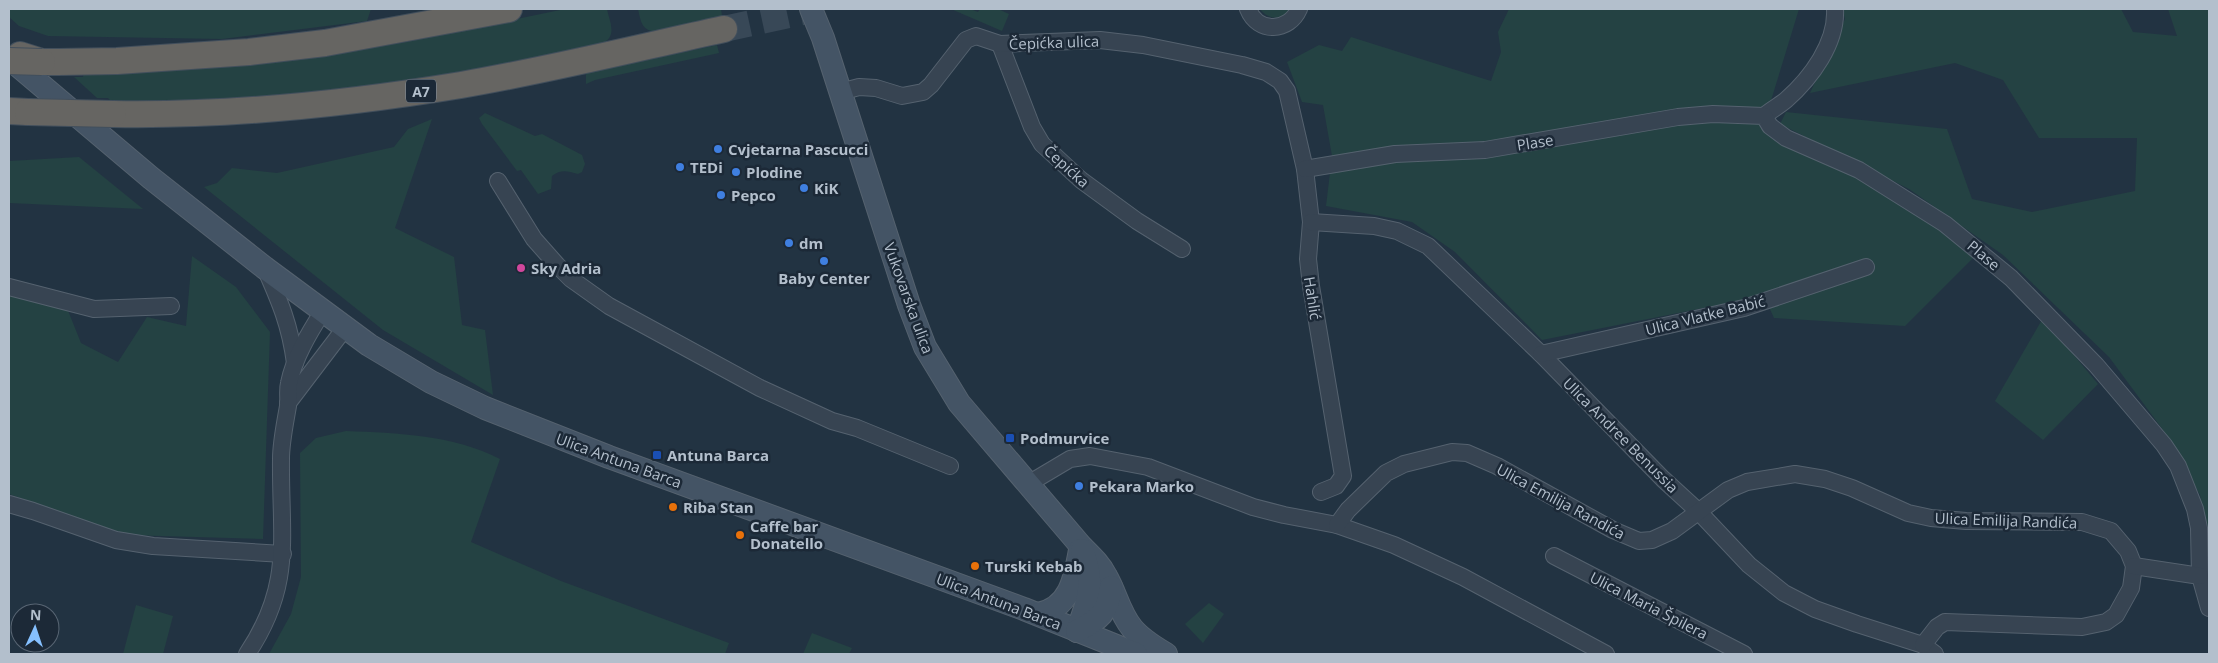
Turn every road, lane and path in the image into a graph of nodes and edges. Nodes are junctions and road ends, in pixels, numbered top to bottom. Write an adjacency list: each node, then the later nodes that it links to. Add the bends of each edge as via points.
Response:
1 (509, 9): 10 (highway, via 325,43 249,52)
2 (812, 9): 12 (main road, Vukovarska ulica)
3 (1248, 9): 4 (street, via 1256,21 1272,28 1289,24)
4 (1300, 9)
5 (1835, 9): 14 (street, via 1832,34 1822,54 1801,85)
6 (724, 29): 13 (highway, A7, bridge, via 524,73 311,106 113,114)
7 (1000, 44): 11 (street, Čepićka ulica, via 1100,40 1143,44 1266,72 1280,81); 12 (street, Čepićka ulica, via 970,37 932,86 914,95 859,87); 18 (street, Čepićka, via 1032,127 1042,144 1081,180)
8 (9, 52): 10 (highway, bridge)
9 (9, 60): 10 (highway, bridge); 20 (main road, Ulica Antuna Barca)
10 (50, 62)
11 (1287, 91): 15 (street, Hahlić)
12 (840, 92): 29 (main road, Vukovarska ulica, via 925,347 959,403)
13 (18, 112)
14 (1764, 116): 15 (street, Plase, via 1712,114 1678,117 1485,150 1395,154); 38 (street, Plase, via 1770,126 1786,138 1858,170 1945,224 1982,253 2062,328 2164,445 2178,466 2199,528)
15 (1305, 169): 17 (street, Hahlić)
16 (498, 181): 28 (street, via 534,238 557,265 609,306 760,388 832,421)
17 (1311, 222): 25 (street, Ulica Andree Benussia, via 1374,226 1414,237 1428,246); 30 (street, Hahlić, via 1308,259 1311,286 1343,476 1336,486)
18 (1182, 250)
19 (1866, 267): 25 (street, Ulica Vlatke Babić, via 1744,308)
20 (265, 268): 23 (main road, Ulica Antuna Barca); 26 (street, via 292,335)
21 (9, 288): 22 (street, via 94,308)
22 (171, 306)
23 (323, 311): 24 (main road, Ulica Antuna Barca); 26 (street)
24 (345, 328): 27 (street); 41 (main road, Ulica Antuna Barca, via 431,382 485,408 609,458)
25 (1541, 354): 32 (street, Ulica Andree Benussia)
26 (295, 363): 27 (street, via 288,384)
27 (288, 403): 35 (street, via 281,458)
28 (950, 466)
29 (1028, 484): 33 (street, via 1070,460 1090,456 1106,458 1148,467 1253,507); 34 (main road, Vukovarska ulica)
30 (1321, 492)
31 (9, 504): 35 (street, via 116,540 153,546)
32 (1699, 512): 33 (street, Ulica Emilija Randića, via 1672,531 1652,540 1639,541 1619,534 1497,466 1467,453 1452,452 1404,464 1386,473); 37 (street, Ulica Emilija Randića, via 1728,490 1747,482 1795,474 1825,479 1908,513 1932,518 2082,522 2100,526 2119,539); 43 (street, Ulica Andree Benussia, via 1749,565 1784,593 1824,612)
33 (1337, 524): 47 (street, via 1394,545 1463,577)
34 (1081, 546): 39 (main road, Vukovarska ulica, via 1099,564); 41 (main road, via 1075,576 1062,603 1051,612); 42 (main road, Vukovarska ulica, via 1090,585 1088,603)
35 (283, 554): 44 (street, via 270,615)
36 (1554, 556): 48 (street, Ulica Maria Špilera)
37 (2134, 566): 38 (street); 43 (street, via 2131,588 2116,615 2106,622 2082,627 1945,622 1937,627)
38 (2200, 576): 40 (street, Plase)
39 (1111, 587): 42 (main road, via 1110,600 1104,612 1095,622); 46 (main road, Vukovarska ulica, via 1133,629)
40 (2209, 608)
41 (1038, 614): 42 (main road, Ulica Antuna Barca)
42 (1077, 630): 45 (main road)
43 (1929, 649)
44 (247, 654)
45 (1136, 654)
46 (1166, 654)
47 (1606, 654)
48 (1744, 654)

